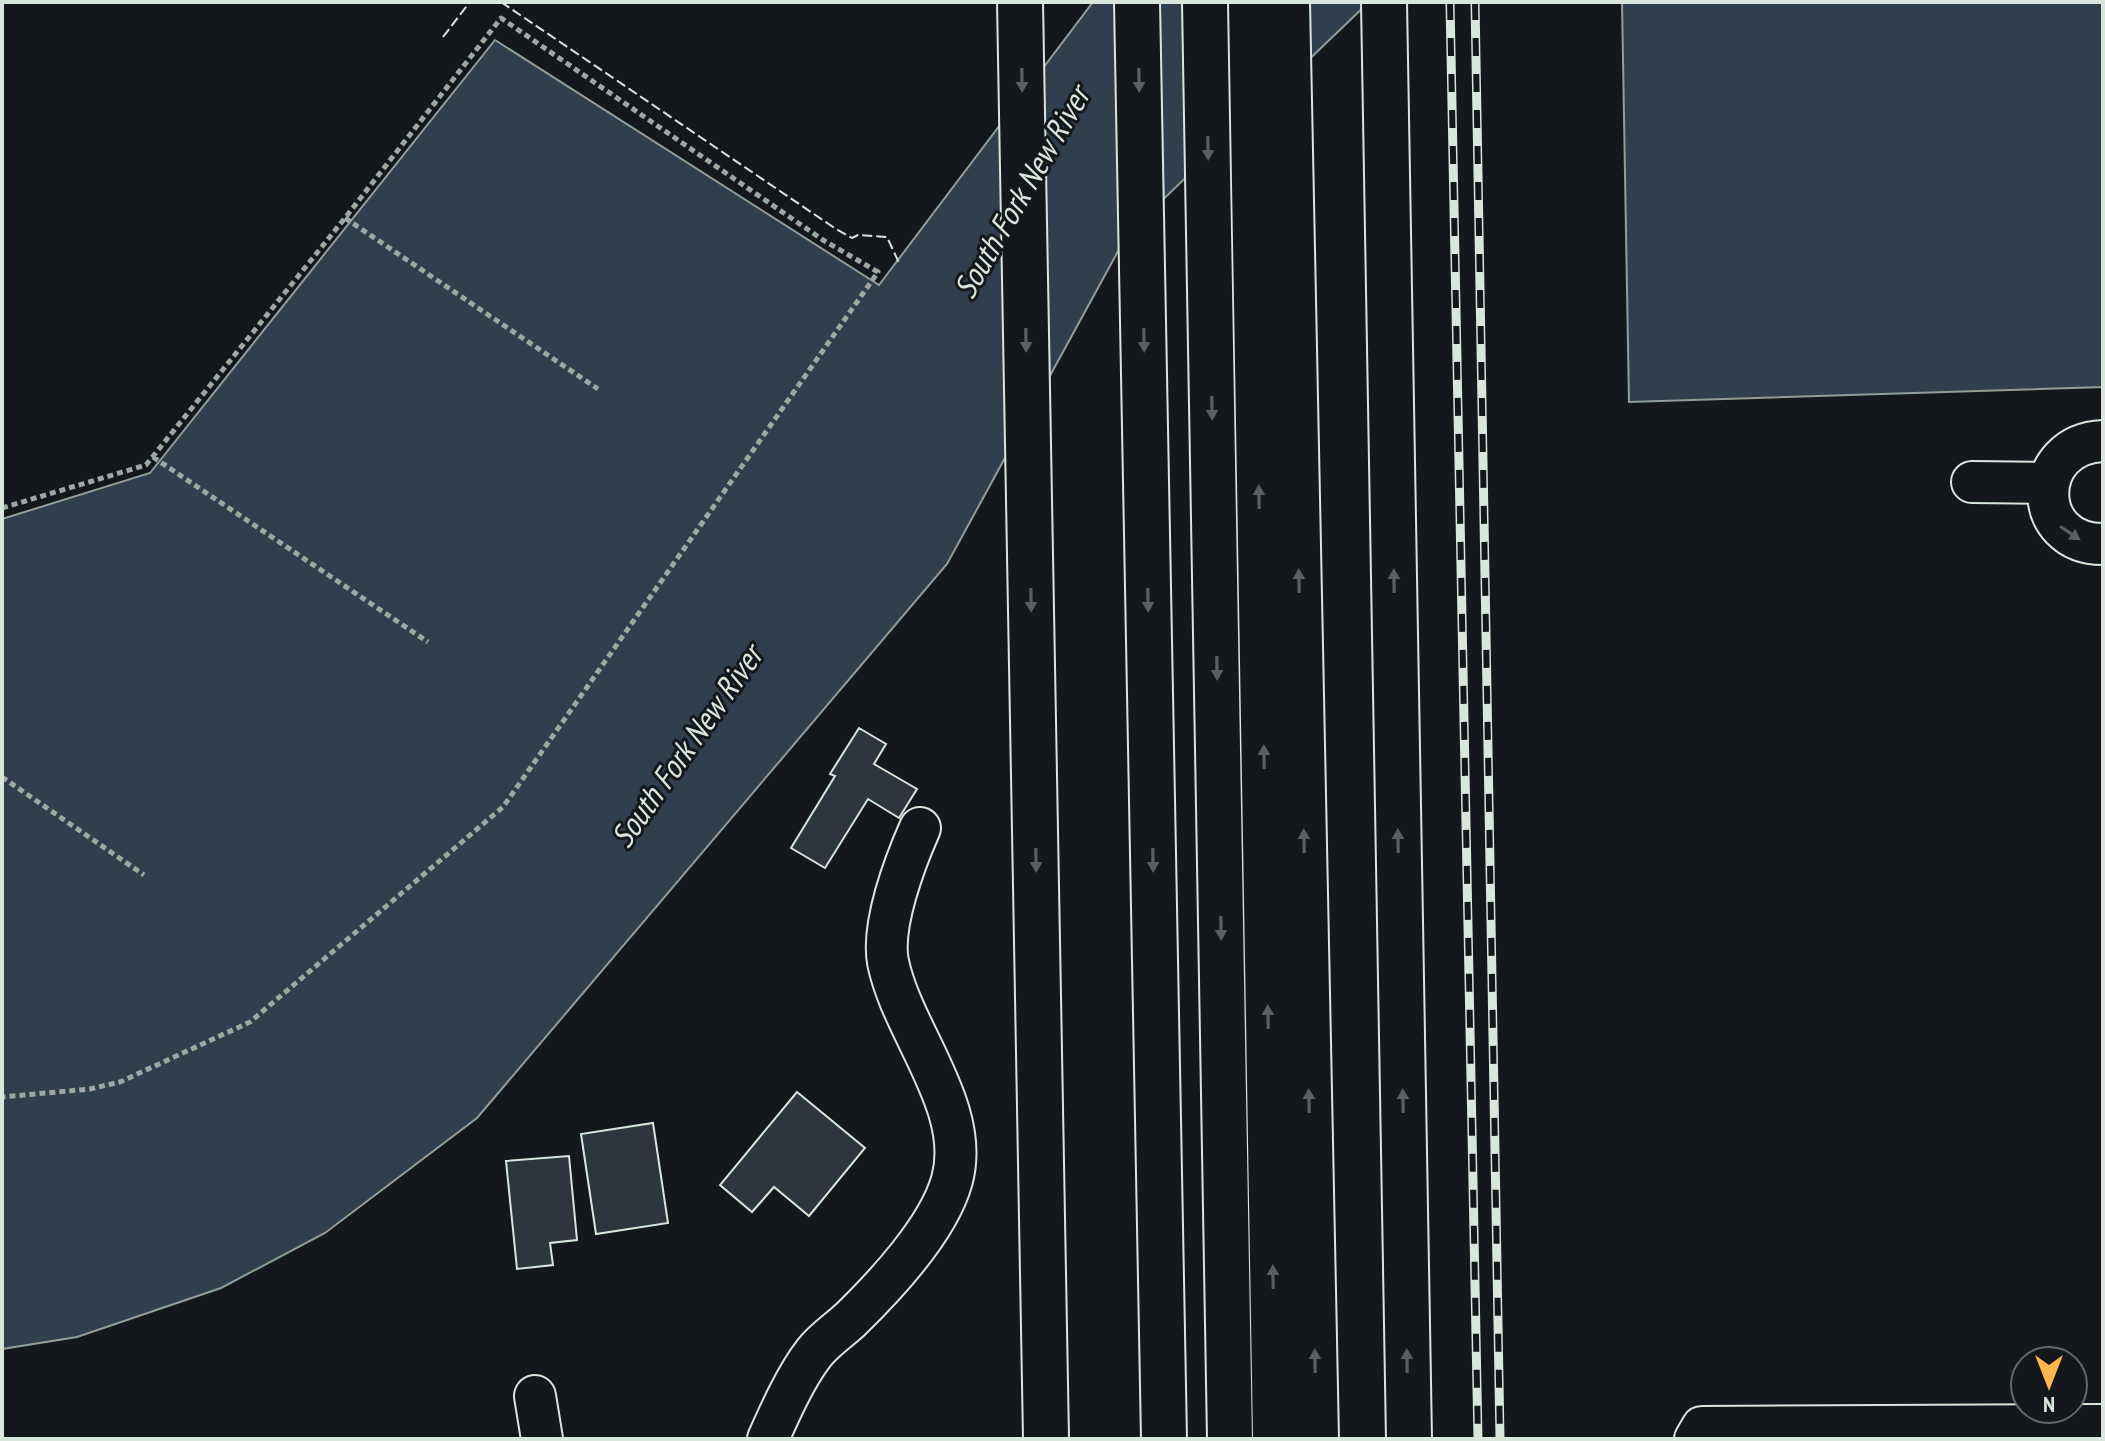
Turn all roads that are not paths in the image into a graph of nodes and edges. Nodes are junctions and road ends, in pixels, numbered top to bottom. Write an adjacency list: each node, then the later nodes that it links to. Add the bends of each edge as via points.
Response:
1 (1020, 2): 16 (highway, one-way to 16)
2 (1137, 2): 17 (highway, one-way to 17)
3 (1251, 2): 19 (highway, one-way to 3)
4 (1287, 2): 20 (highway, one-way to 4)
5 (1384, 2): 21 (highway, one-way to 5)
6 (1205, 8): 18 (highway, one-way to 18)
7 (2103, 441): 9 (lane, via 2070,450 2057,462)
8 (1972, 482): 9 (lane)
9 (2049, 483): 10 (lane, one-way to 10, via 2049,504 2060,527 2074,538)
10 (2103, 544)
11 (920, 828): 15 (lane, via 895,900 888,960 952,1122 952,1179 939,1215 879,1291 814,1353)
12 (535, 1396): 14 (lane)
13 (2103, 1425): 22 (lane, via 1702,1427)
14 (542, 1439)
15 (768, 1439)
16 (1046, 1439)
17 (1164, 1439)
18 (1230, 1439)
19 (1275, 1439)
20 (1316, 1439)
21 (1409, 1439)
22 (1695, 1439)

